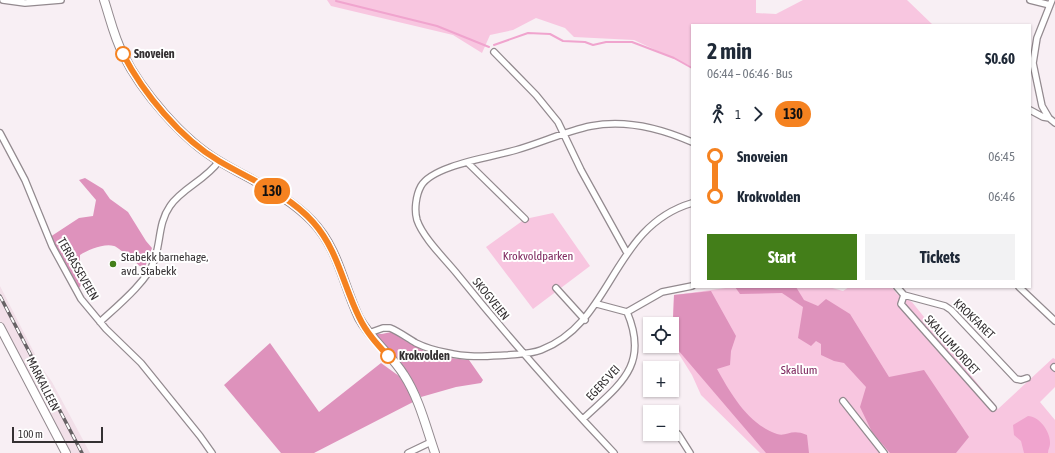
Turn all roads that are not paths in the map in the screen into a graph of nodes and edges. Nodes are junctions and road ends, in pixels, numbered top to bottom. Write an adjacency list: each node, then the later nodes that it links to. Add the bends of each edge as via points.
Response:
1 (3, 0): 2 (street, via 25,3)
2 (61, 0)
3 (104, 0): 13 (main road, via 118,44 133,72 185,135)
4 (1030, 0): 5 (street)
5 (1051, 3): 8 (street, via 1037,38 1032,63 1042,106)
6 (494, 52): 11 (street, via 536,95 558,122)
7 (1031, 111): 8 (street)
8 (1049, 118): 9 (street)
9 (1055, 123)
10 (0, 133): 27 (street, TERRASSEVEIEN, via 12,152 66,274 81,299)
11 (564, 134): 12 (street, SKOGVEIEN, via 590,126 621,124 659,129); 14 (street, SKOGVEIEN); 17 (street)
12 (691, 142)
13 (219, 161): 27 (street, via 212,170 171,204 163,220 156,257 149,272); 29 (main road, via 282,196 313,222 335,255 357,313)
14 (468, 163): 16 (street); 30 (street, SKOGVEIEN, via 442,169 421,185 417,198 417,221 435,247)
15 (691, 203): 17 (street, via 650,227)
16 (525, 219)
17 (627, 253): 23 (street)
18 (691, 286): 24 (street, via 662,292)
19 (556, 288): 25 (street)
20 (898, 288): 22 (street)
21 (1020, 288): 26 (street)
22 (904, 295): 31 (street, KROKFARET, via 945,306 1016,379); 33 (street, SKALLUMJORDET, via 901,304)
23 (597, 304): 24 (street); 25 (street)
24 (627, 312): 34 (street, EGERS VEI, via 634,337 632,364 621,383)
25 (585, 320): 30 (street, via 563,339 541,350)
26 (1055, 321)
27 (100, 322): 38 (street, TERRASSEVEIEN, via 141,363)
28 (0, 327): 37 (main road, MARKALLEEN)
29 (368, 333): 30 (street, via 390,328 428,348 458,356); 36 (main road, via 408,382)
30 (524, 354): 34 (street, SKOGVEIEN)
31 (1027, 378)
32 (843, 401): 43 (street)
33 (993, 408)
34 (583, 419): 41 (street, SKOGVEIEN)
35 (679, 436): 42 (street)
36 (431, 442): 39 (street); 40 (main road)
37 (66, 453)
38 (212, 453)
39 (408, 453)
40 (435, 453)
41 (614, 453)
42 (690, 453)
43 (884, 453)

